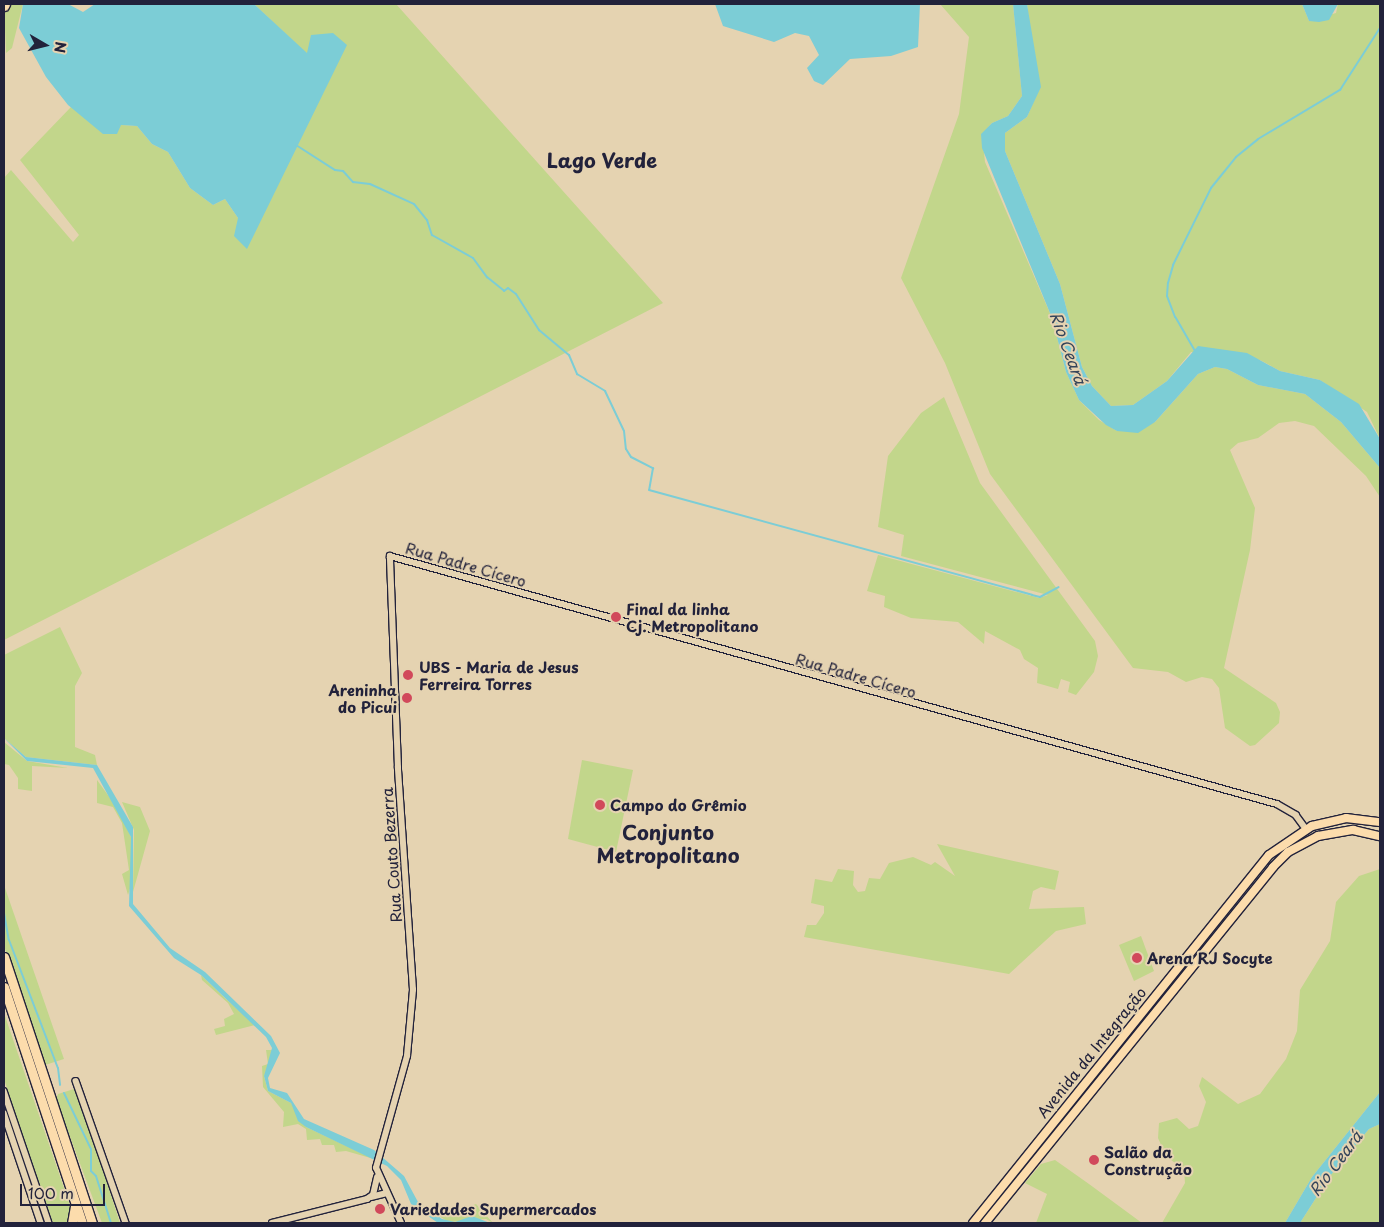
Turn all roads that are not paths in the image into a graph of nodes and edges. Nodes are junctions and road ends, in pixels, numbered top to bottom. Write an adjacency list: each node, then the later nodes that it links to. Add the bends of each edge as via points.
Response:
1 (390, 556): 3 (street, Rua Padre Cícero, via 1277,804 1296,815); 18 (street, Rua Couto Bezerra, via 398,768 413,990 408,1056 376,1161)
2 (1380, 822): 3 (main road, Avenida da Integração, via 1346,818)
3 (1306, 829): 5 (main road, Avenida da Integração, via 1282,842)
4 (1380, 836): 6 (main road, Avenida da Integração, via 1343,830 1313,838 1288,852)
5 (1241, 889): 6 (main road); 14 (main road, Avenida da Integração)
6 (1250, 895): 16 (main road, Avenida da Integração)
7 (4, 957): 12 (highway)
8 (4, 987): 22 (highway)
9 (76, 1082): 29 (street)
10 (4, 1091): 13 (street)
11 (4, 1113): 15 (street)
12 (70, 1159): 27 (highway); 28 (highway)
13 (28, 1161): 15 (street); 24 (street)
14 (1020, 1163): 16 (main road); 17 (main road, Avenida da Integração)
15 (21, 1164): 23 (street)
16 (1029, 1170): 19 (main road, Avenida da Integração)
17 (1010, 1175): 19 (main road); 32 (main road, Avenida da Integração)
18 (376, 1177): 20 (street); 21 (street, Rua Couto Bezerra)
19 (1018, 1182): 33 (main road, Avenida da Integração)
20 (387, 1193): 21 (street); 31 (street)
21 (371, 1197): 30 (street)
22 (75, 1203): 25 (highway); 26 (highway)
23 (41, 1223)
24 (49, 1223)
25 (72, 1223)
26 (82, 1223)
27 (92, 1223)
28 (99, 1223)
29 (126, 1223)
30 (272, 1223)
31 (401, 1223)
32 (973, 1223)
33 (985, 1223)

